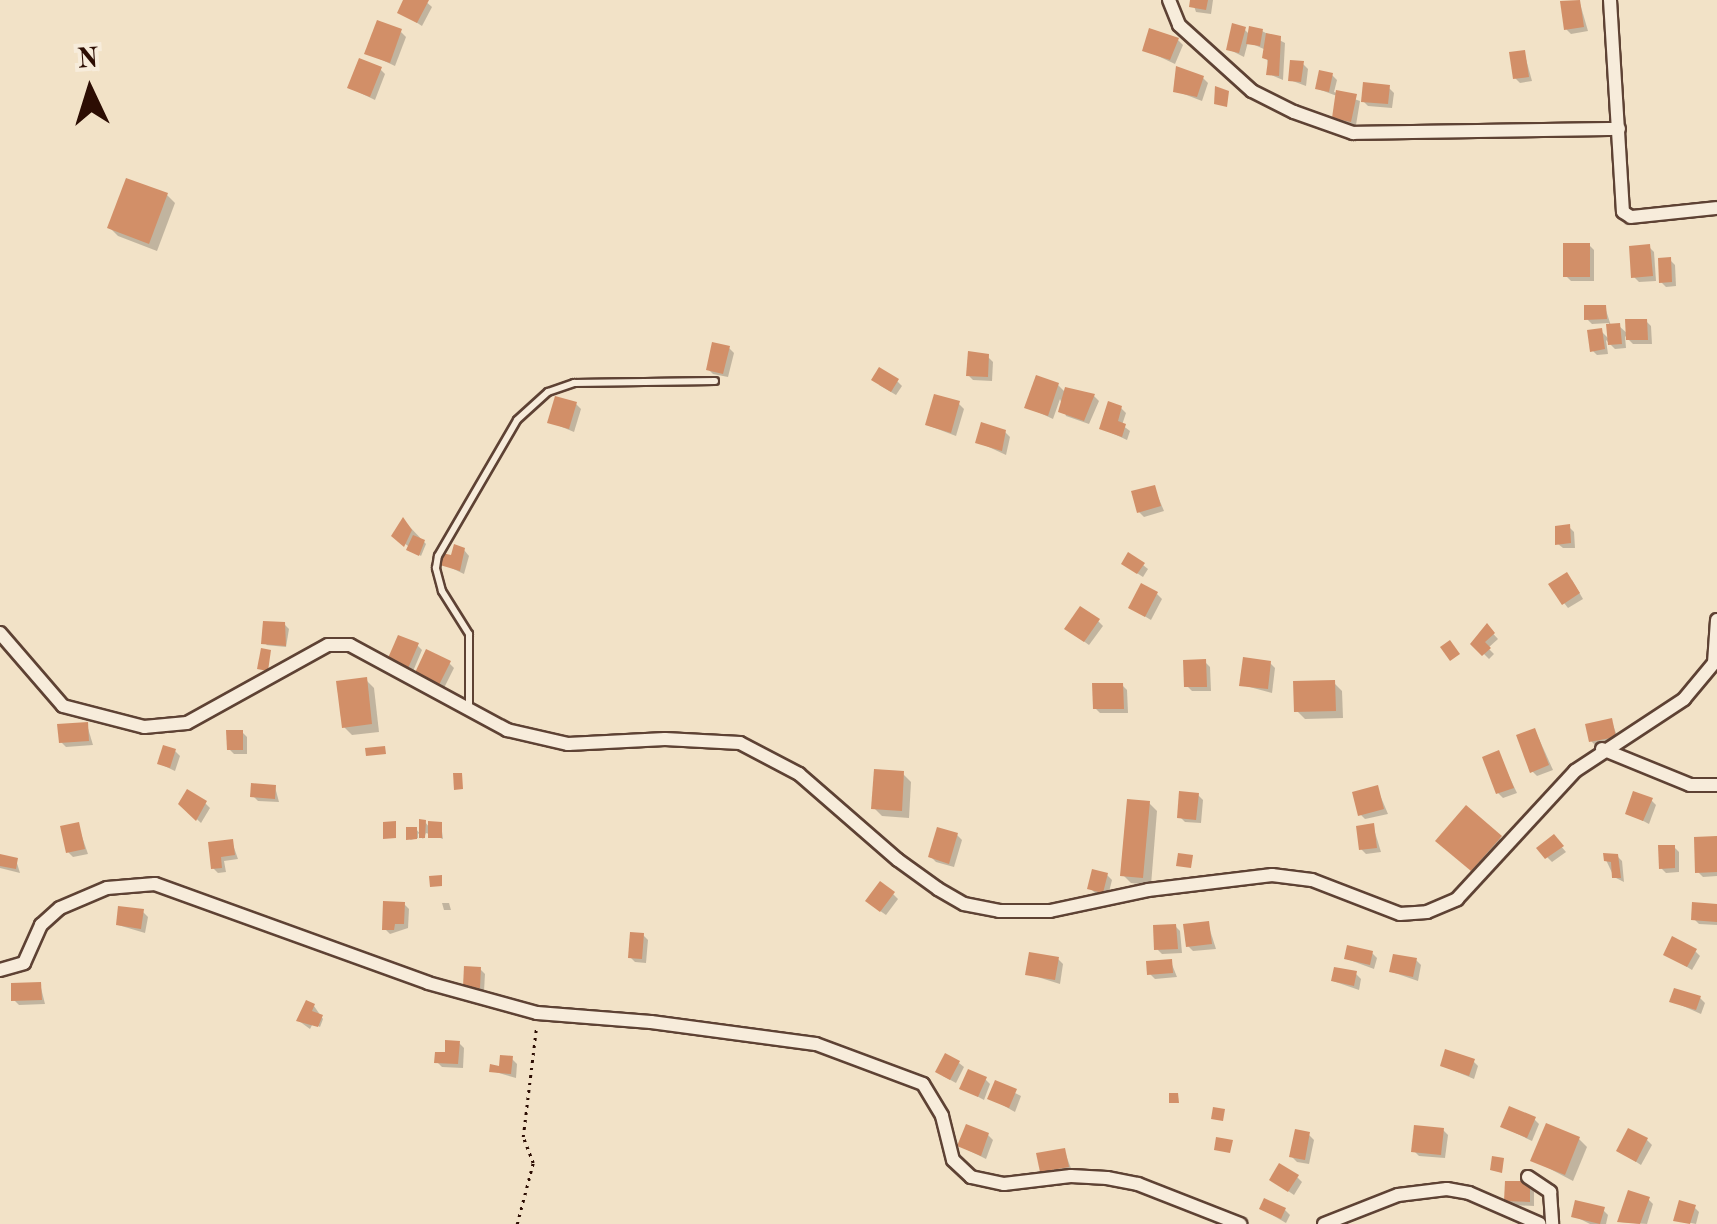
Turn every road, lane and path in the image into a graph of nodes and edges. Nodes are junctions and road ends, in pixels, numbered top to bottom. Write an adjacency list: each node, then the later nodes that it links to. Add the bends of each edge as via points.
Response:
1 (1169, 0): 3 (street, via 1179,26 1252,91 1353,133)
2 (1610, 0): 3 (street)
3 (1619, 129): 4 (street, via 1625,214)
4 (1717, 208)
5 (715, 381): 8 (lane, via 574,382 548,392 517,420 436,568 442,591 470,634)
6 (1717, 620): 9 (street, via 1714,663 1702,681)
7 (0, 633): 8 (street, via 63,706 144,727 187,723 328,646 350,645)
8 (469, 710): 9 (street, via 507,730 568,744 740,743 799,774 938,889 964,904 999,911 1050,910 1272,875 1312,880 1389,913 1428,912 1469,890 1575,770)
9 (1602, 750): 10 (street, via 1690,785)
10 (1717, 785)
11 (0, 970): 12 (street, via 24,963 41,925 60,908 107,888 155,884 428,983)
12 (538, 1013): 14 (path, via 523,1137 533,1163); 15 (street, via 816,1044 923,1084 942,1116 953,1160 971,1178 1004,1184 1107,1178)
13 (1528, 1178): 18 (street, via 1550,1192)
14 (517, 1224)
15 (1240, 1224)
16 (1324, 1224): 17 (street, via 1398,1195 1436,1189 1468,1193)
17 (1540, 1224)
18 (1552, 1224)

